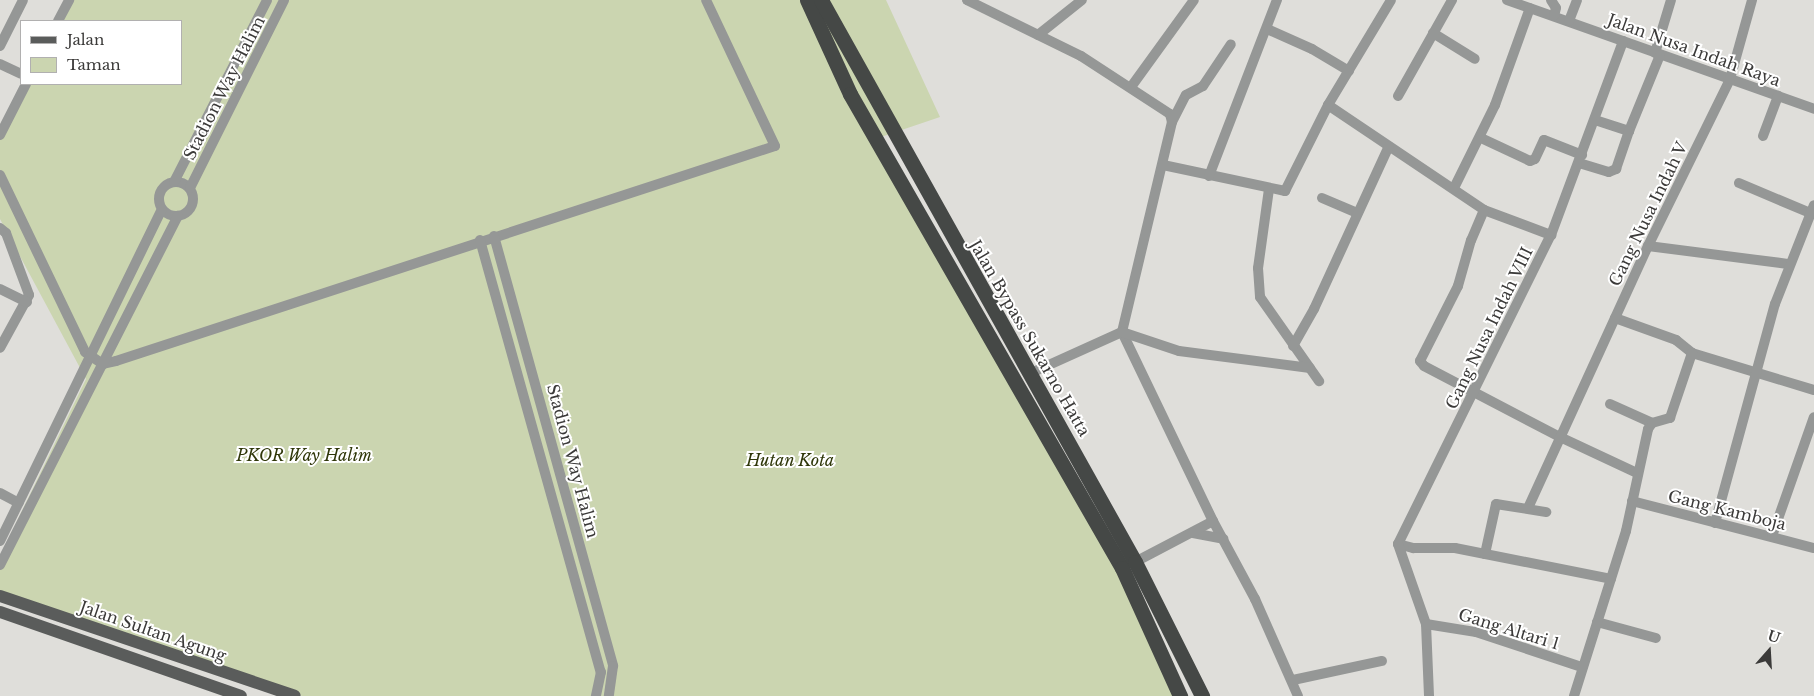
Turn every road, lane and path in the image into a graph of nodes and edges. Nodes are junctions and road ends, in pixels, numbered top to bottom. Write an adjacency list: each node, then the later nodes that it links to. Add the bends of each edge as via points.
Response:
1 (23, 0): 30 (street)
2 (69, 0): 21 (street)
3 (267, 0): 23 (street, Stadion Way Halim)
4 (284, 0): 24 (street, Stadion Way Halim)
5 (706, 0): 68 (street, via 775,146)
6 (807, 0): 91 (highway, via 850,94)
7 (821, 0): 82 (highway, Jalan Bypass Sukarno Hatta, via 897,141)
8 (967, 0): 27 (street)
9 (1082, 0): 27 (street)
10 (1194, 0): 38 (street)
11 (1277, 0): 25 (street)
12 (1392, 0): 34 (street)
13 (1452, 0): 26 (street)
14 (1507, 0): 19 (street, Jalan Nusa Indah Raya)
15 (1551, 0): 20 (street, via 1556,8)
16 (1576, 0): 22 (street)
17 (1671, 0): 31 (street)
18 (1752, 0): 36 (street, Gang Nusa Indah V)
19 (1530, 8): 20 (street, Jalan Nusa Indah Raya); 48 (street)
20 (1554, 16): 22 (street, Jalan Nusa Indah Raya)
21 (59, 20)
22 (1569, 21): 28 (street, Jalan Nusa Indah Raya)
23 (255, 22): 24 (street); 54 (street, Stadion Way Halim)
24 (270, 29): 56 (street, Stadion Way Halim)
25 (1267, 29): 34 (street, via 1312,49); 53 (street)
26 (1433, 33): 32 (street); 39 (street)
27 (1038, 35): 38 (street, via 1081,56)
28 (1623, 41): 31 (street, Jalan Nusa Indah Raya); 43 (street, Gang Nusa Indah VIII)
29 (1231, 44): 44 (street, via 1202,86 1186,95)
30 (0, 46)
31 (1658, 54): 36 (street, Jalan Nusa Indah Raya); 45 (street)
32 (1475, 59)
33 (0, 64): 35 (street)
34 (1349, 71): 41 (street)
35 (20, 74)
36 (1730, 79): 40 (street, Jalan Nusa Indah Raya); 70 (street, Gang Nusa Indah V)
37 (25, 85): 46 (street)
38 (1131, 87): 44 (street, via 1163,106)
39 (1398, 96)
40 (1778, 96): 42 (street, Jalan Nusa Indah Raya); 47 (street)
41 (1328, 105): 49 (street); 58 (street, via 1289,188 1282,191)
42 (1814, 109)
43 (1595, 120): 45 (street); 50 (street, Gang Nusa Indah VIII)
44 (1172, 122): 51 (street)
45 (1629, 131): 50 (street, via 1616,169 1609,172)
46 (0, 134)
47 (1763, 136)
48 (1481, 138): 50 (street, via 1530,161 1544,140); 57 (street)
49 (1388, 146): 57 (street); 64 (street)
50 (1580, 159): 67 (street, Gang Nusa Indah VIII)
51 (1162, 165): 53 (street); 75 (street)
52 (0, 175): 59 (street)
53 (1209, 176): 58 (street)
54 (174, 182): 56 (street); 61 (street, via 160,192)
55 (1739, 183): 62 (street)
56 (190, 188): 65 (street, via 192,206)
57 (1454, 188): 63 (street)
58 (1270, 189): 76 (street, via 1257,284 1267,310)
59 (4, 191): 79 (street, via 85,352)
60 (1322, 198): 64 (street)
61 (162, 209): 65 (street); 79 (street)
62 (1812, 209): 71 (street)
63 (1484, 210): 67 (street); 86 (street, via 1471,240 1458,286 1420,361)
64 (1357, 213): 76 (street)
65 (178, 216): 80 (street)
66 (2, 228): 73 (street, via 29,290)
67 (1551, 235): 86 (street, Gang Nusa Indah VIII)
68 (494, 236): 69 (street); 123 (street, Stadion Way Halim, via 613,666)
69 (480, 240): 80 (street); 122 (street, Stadion Way Halim, via 601,672)
70 (1648, 246): 71 (street); 74 (street, Gang Nusa Indah V)
71 (1788, 264): 83 (street)
72 (0, 289): 73 (street)
73 (27, 302): 77 (street)
74 (1615, 318): 78 (street, via 1676,340); 92 (street, Gang Nusa Indah V)
75 (1122, 332): 81 (street, via 1179,351); 82 (street); 99 (street)
76 (1293, 346): 81 (street)
77 (0, 348)
78 (1692, 353): 83 (street); 90 (street, via 1670,418)
79 (91, 358): 80 (street); 96 (street)
80 (103, 364): 109 (street)
81 (1310, 368): 84 (street)
82 (1031, 373): 89 (highway, Jalan Bypass Sukarno Hatta)
83 (1757, 374): 85 (street); 100 (street)
84 (1319, 381)
85 (1814, 390)
86 (1474, 391): 92 (street); 105 (street, Gang Nusa Indah VIII)
87 (1610, 404): 90 (street)
88 (1814, 417): 102 (street)
89 (1056, 418): 91 (highway); 108 (highway, Jalan Bypass Sukarno Hatta)
90 (1652, 423): 93 (street)
91 (1040, 425): 124 (highway, via 1122,568)
92 (1560, 437): 93 (street); 97 (street, Gang Nusa Indah V)
93 (1637, 473): 95 (street)
94 (0, 493): 96 (street)
95 (1632, 501): 100 (street, Gang Kamboja); 110 (street)
96 (19, 503): 104 (street)
97 (1528, 508): 98 (street); 107 (street, via 1498,503 1494,506)
98 (1546, 512)
99 (1213, 521): 101 (street); 103 (street)
100 (1714, 523): 102 (street, Gang Kamboja)
101 (1192, 533): 103 (street); 108 (street)
102 (1772, 536): 106 (street, Gang Kamboja)
103 (1223, 540): 119 (street, via 1256,599)
104 (0, 541)
105 (1398, 544): 107 (street, via 1413,548 1455,548); 114 (street)
106 (1814, 548)
107 (1485, 554): 110 (street)
108 (1135, 562): 125 (highway, Jalan Bypass Sukarno Hatta)
109 (0, 565)
110 (1611, 579): 113 (street)
111 (0, 596): 118 (main road, Jalan Sultan Agung)
112 (0, 612): 120 (main road, Jalan Sultan Agung)
113 (1597, 622): 115 (street); 117 (street)
114 (1426, 624): 117 (street, Gang Altari 1, via 1476,632); 127 (street)
115 (1656, 638)
116 (1382, 661): 119 (street)
117 (1582, 667): 128 (street)
118 (242, 678): 120 (street); 121 (main road, Jalan Sultan Agung)
119 (1293, 680): 126 (street)
120 (238, 695)
121 (296, 696)
122 (596, 696)
123 (609, 696)
124 (1180, 696)
125 (1202, 696)
126 (1298, 696)
127 (1430, 696)
128 (1574, 696)

